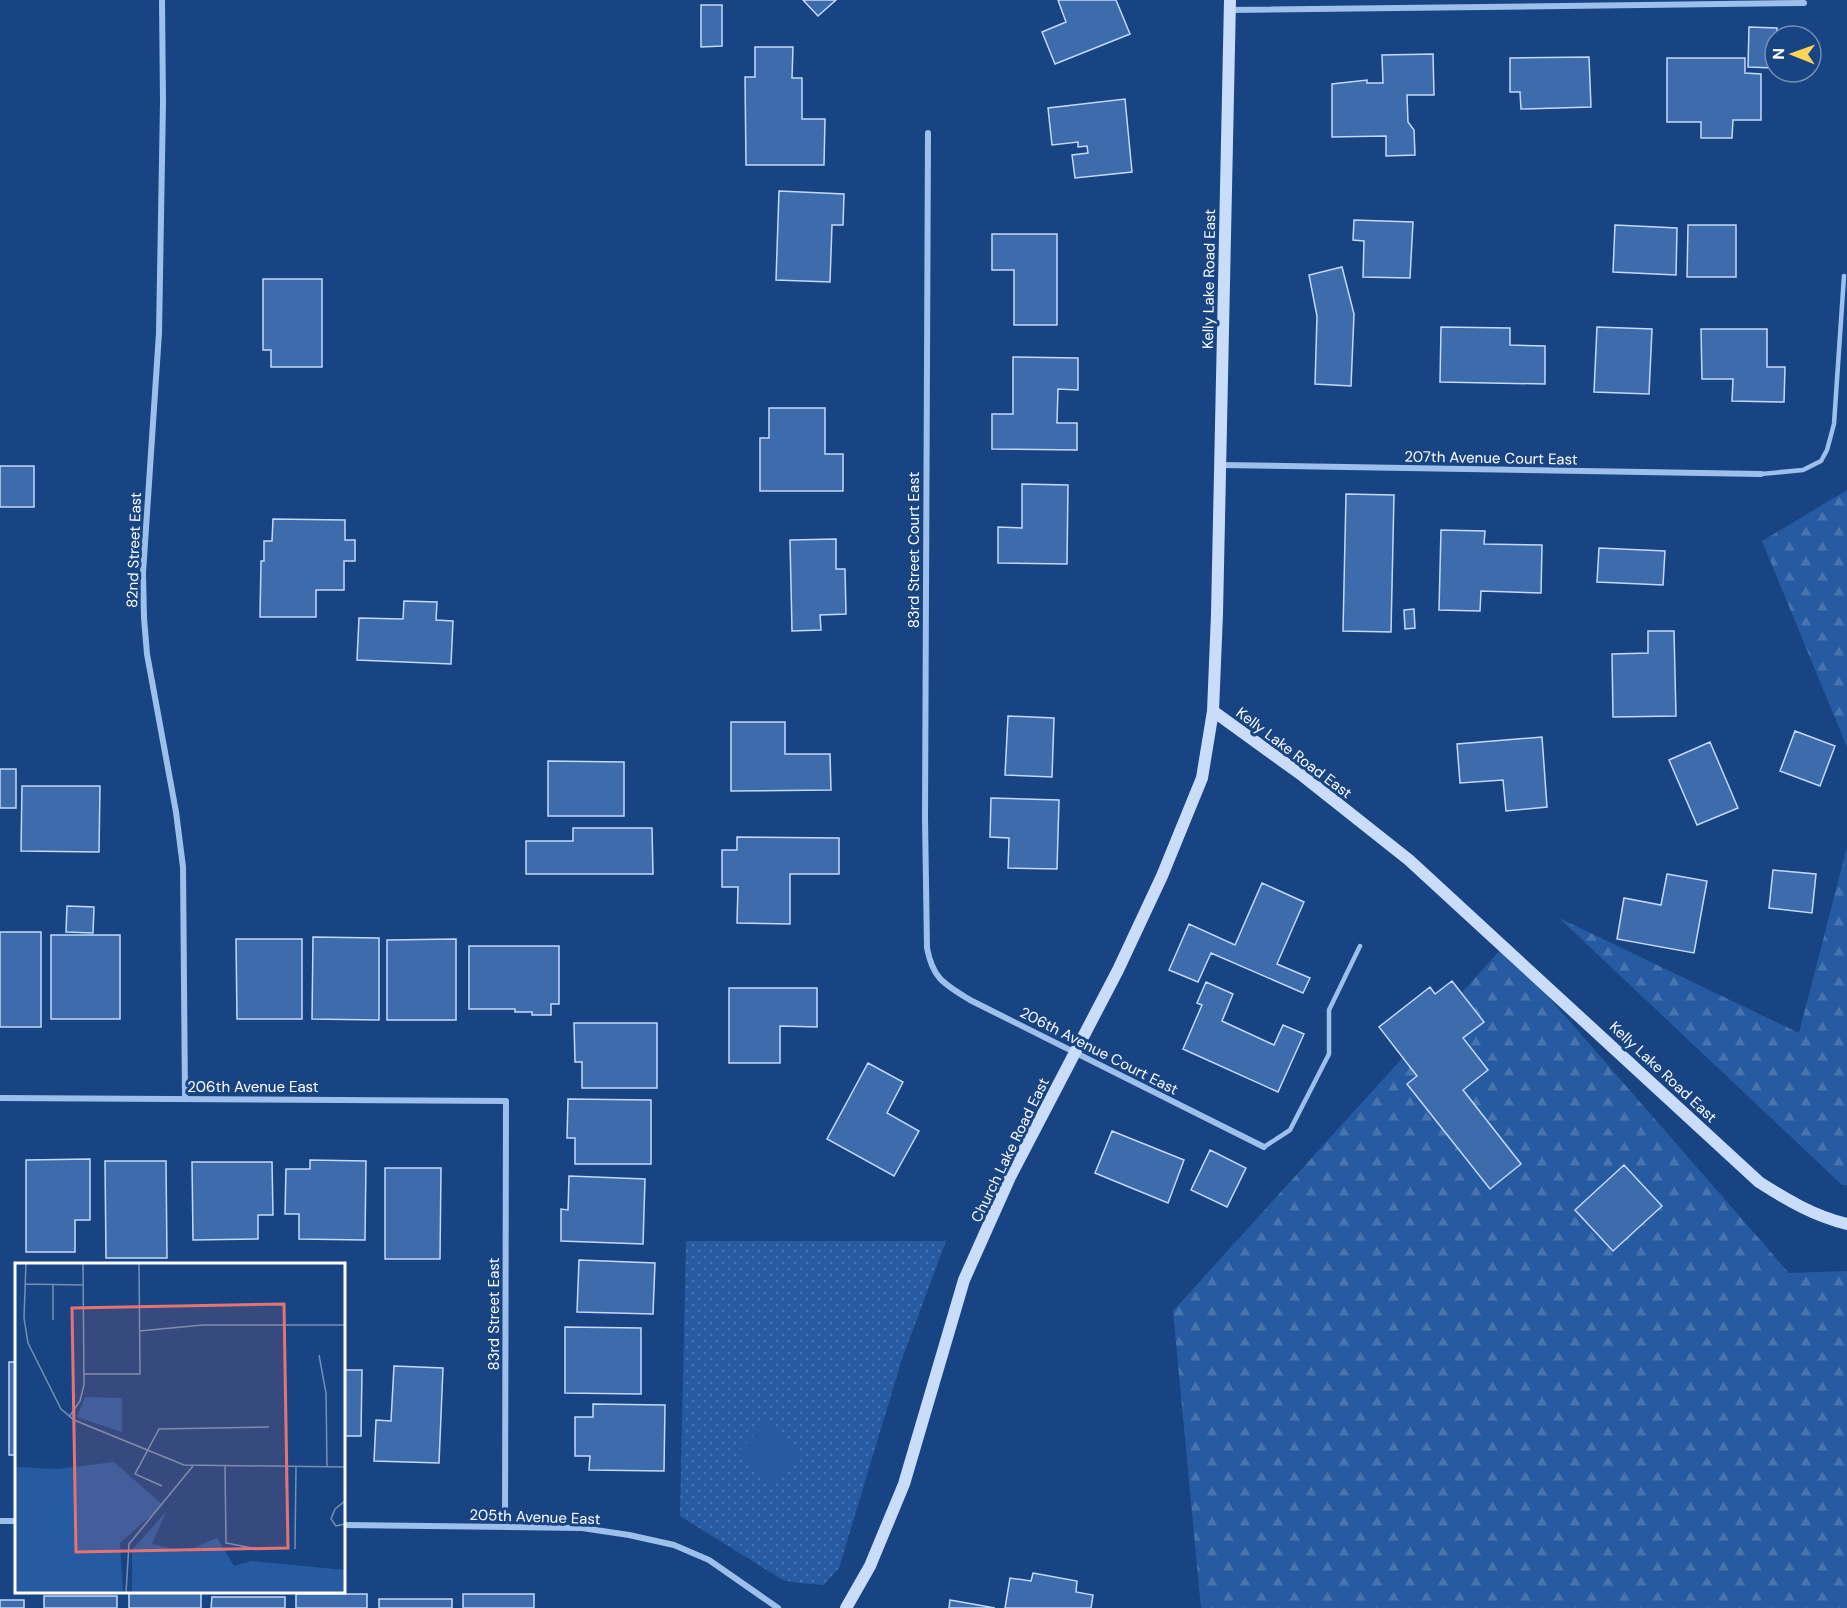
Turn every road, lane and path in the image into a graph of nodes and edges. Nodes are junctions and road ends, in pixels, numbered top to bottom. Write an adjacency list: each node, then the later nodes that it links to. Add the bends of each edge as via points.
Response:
1 (162, 0): 13 (street, 82nd Street East, via 159,333 143,573 147,654 183,867)
2 (1804, 3): 3 (street)
3 (1230, 5): 6 (street, Kelly Lake Road East)
4 (928, 133): 10 (street, 83rd Street Court East, via 925,818)
5 (1844, 276): 7 (lane, via 1834,424 1827,450 1821,461 1803,470)
6 (1220, 465): 7 (street, 207th Avenue Court East); 8 (street, Kelly Lake Road East)
7 (1761, 474)
8 (1213, 711): 11 (street, Church Lake Road East, via 1202,778 1162,876); 16 (street, Kelly Lake Road East, via 1409,860 1759,1182 1797,1206)
9 (1360, 946): 15 (lane, via 1329,1010 1329,1054 1290,1130)
10 (930, 967): 11 (street, 206th Avenue Court East, via 944,984 970,1000)
11 (1076, 1052): 15 (street, 206th Avenue Court East); 20 (street, Church Lake Road East, via 1010,1177 964,1281 904,1484 870,1566)
12 (0, 1098): 13 (street, 206th Avenue East)
13 (185, 1099): 14 (street, 206th Avenue East)
14 (506, 1101): 18 (street, 83rd Street East)
15 (1264, 1147)
16 (1847, 1224)
17 (345, 1525): 18 (street, 205th Avenue East)
18 (505, 1527): 19 (street, 205th Avenue East, via 582,1528 674,1545 709,1560)
19 (778, 1608)
20 (846, 1608)

